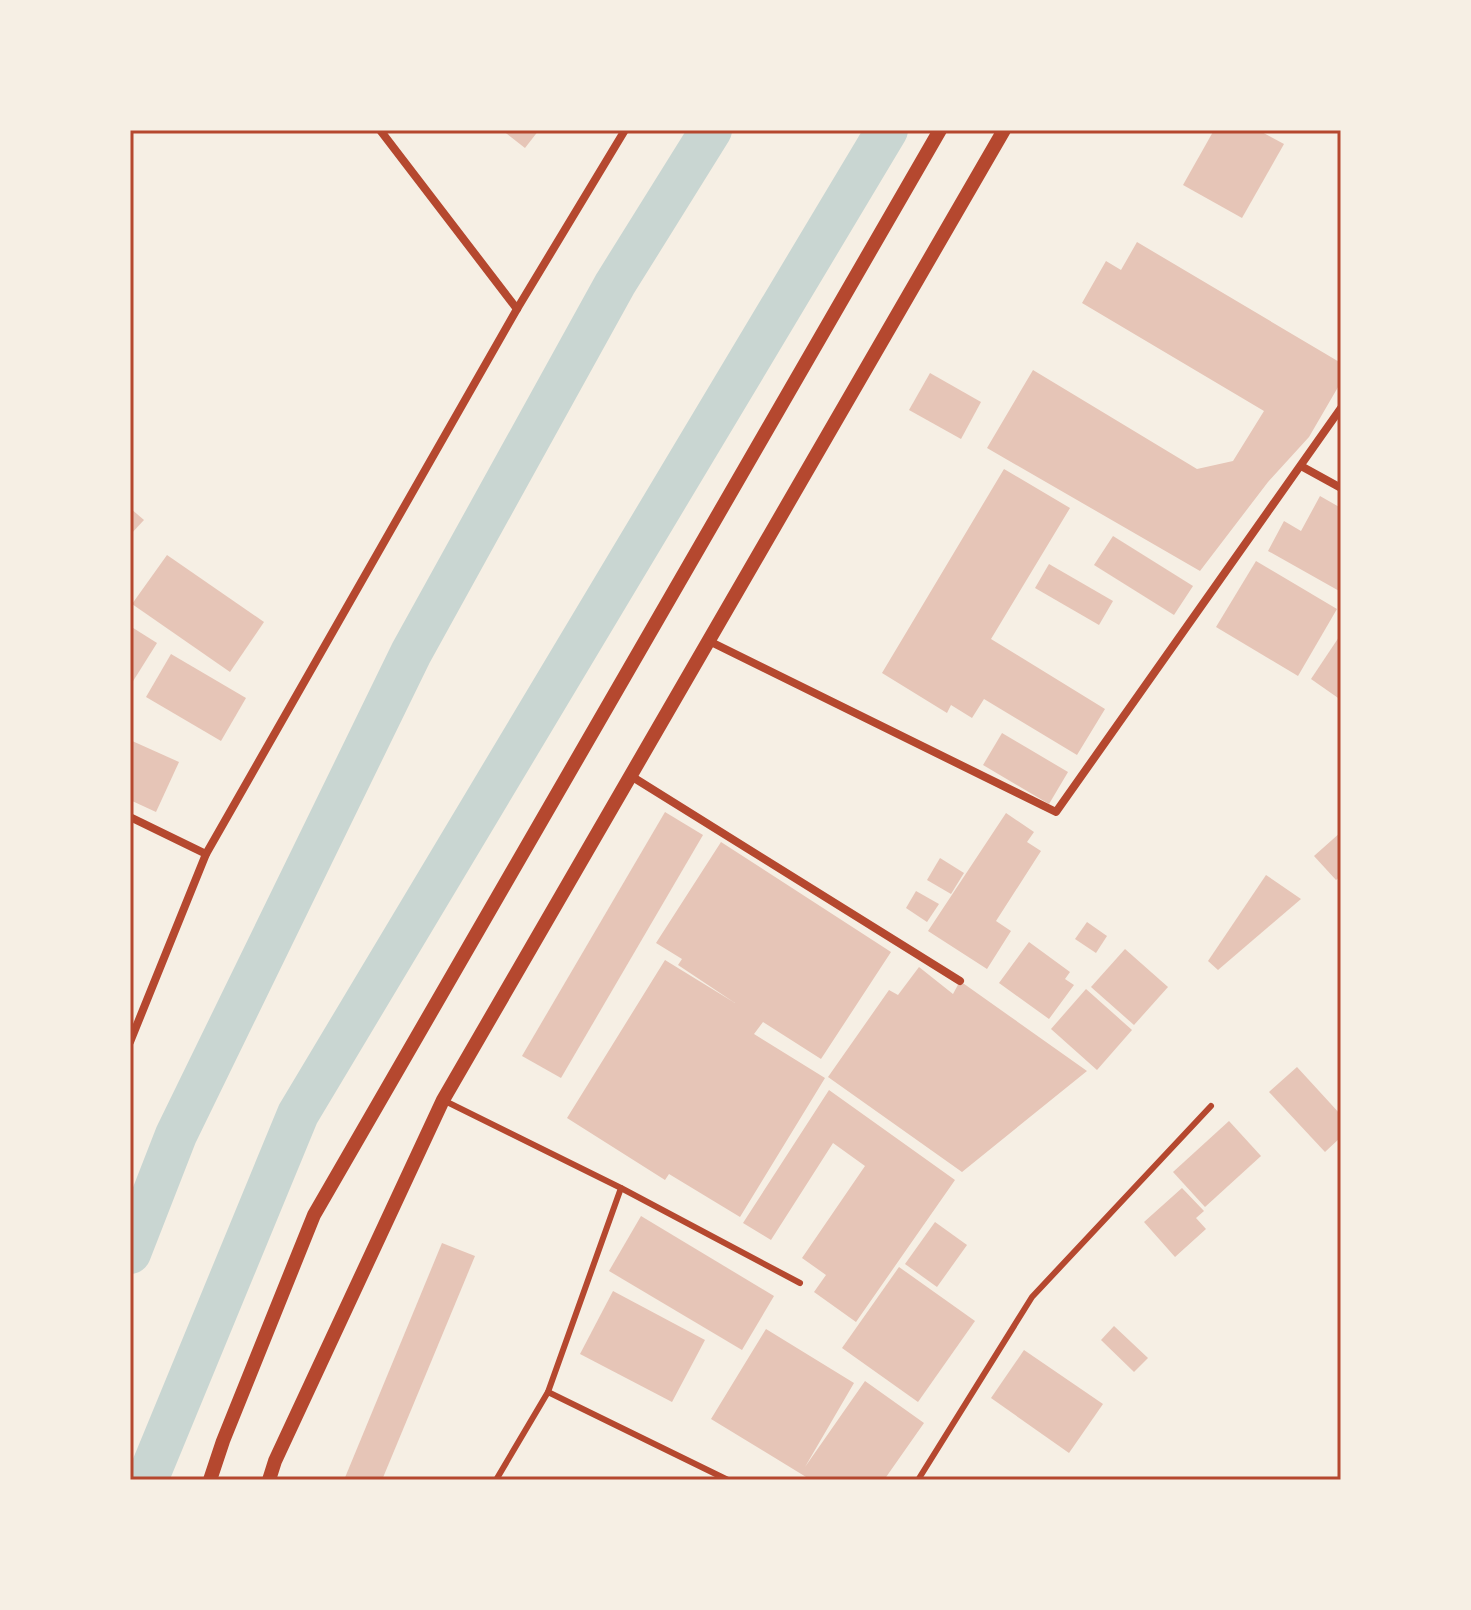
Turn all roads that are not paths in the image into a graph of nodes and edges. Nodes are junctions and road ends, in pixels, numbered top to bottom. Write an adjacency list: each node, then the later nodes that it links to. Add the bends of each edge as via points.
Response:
1 (380, 130): 5 (street)
2 (625, 130): 5 (street)
3 (940, 130): 20 (street, via 314,1215)
4 (999, 132): 9 (street)
5 (517, 309): 12 (street)
6 (1341, 408): 7 (street)
7 (1301, 466): 8 (street); 9 (street, via 1056,812)
8 (1341, 488)
9 (709, 641): 10 (street)
10 (631, 776): 13 (street); 15 (street)
11 (130, 817): 12 (street)
12 (206, 854): 14 (street)
13 (960, 981)
14 (130, 1042)
15 (443, 1100): 17 (lane); 21 (street)
16 (1211, 1106): 24 (lane, via 1032,1297)
17 (621, 1188): 18 (lane); 19 (lane)
18 (800, 1283)
19 (548, 1392): 22 (lane); 23 (lane)
20 (210, 1480)
21 (269, 1480)
22 (496, 1480)
23 (728, 1480)
24 (918, 1480)

